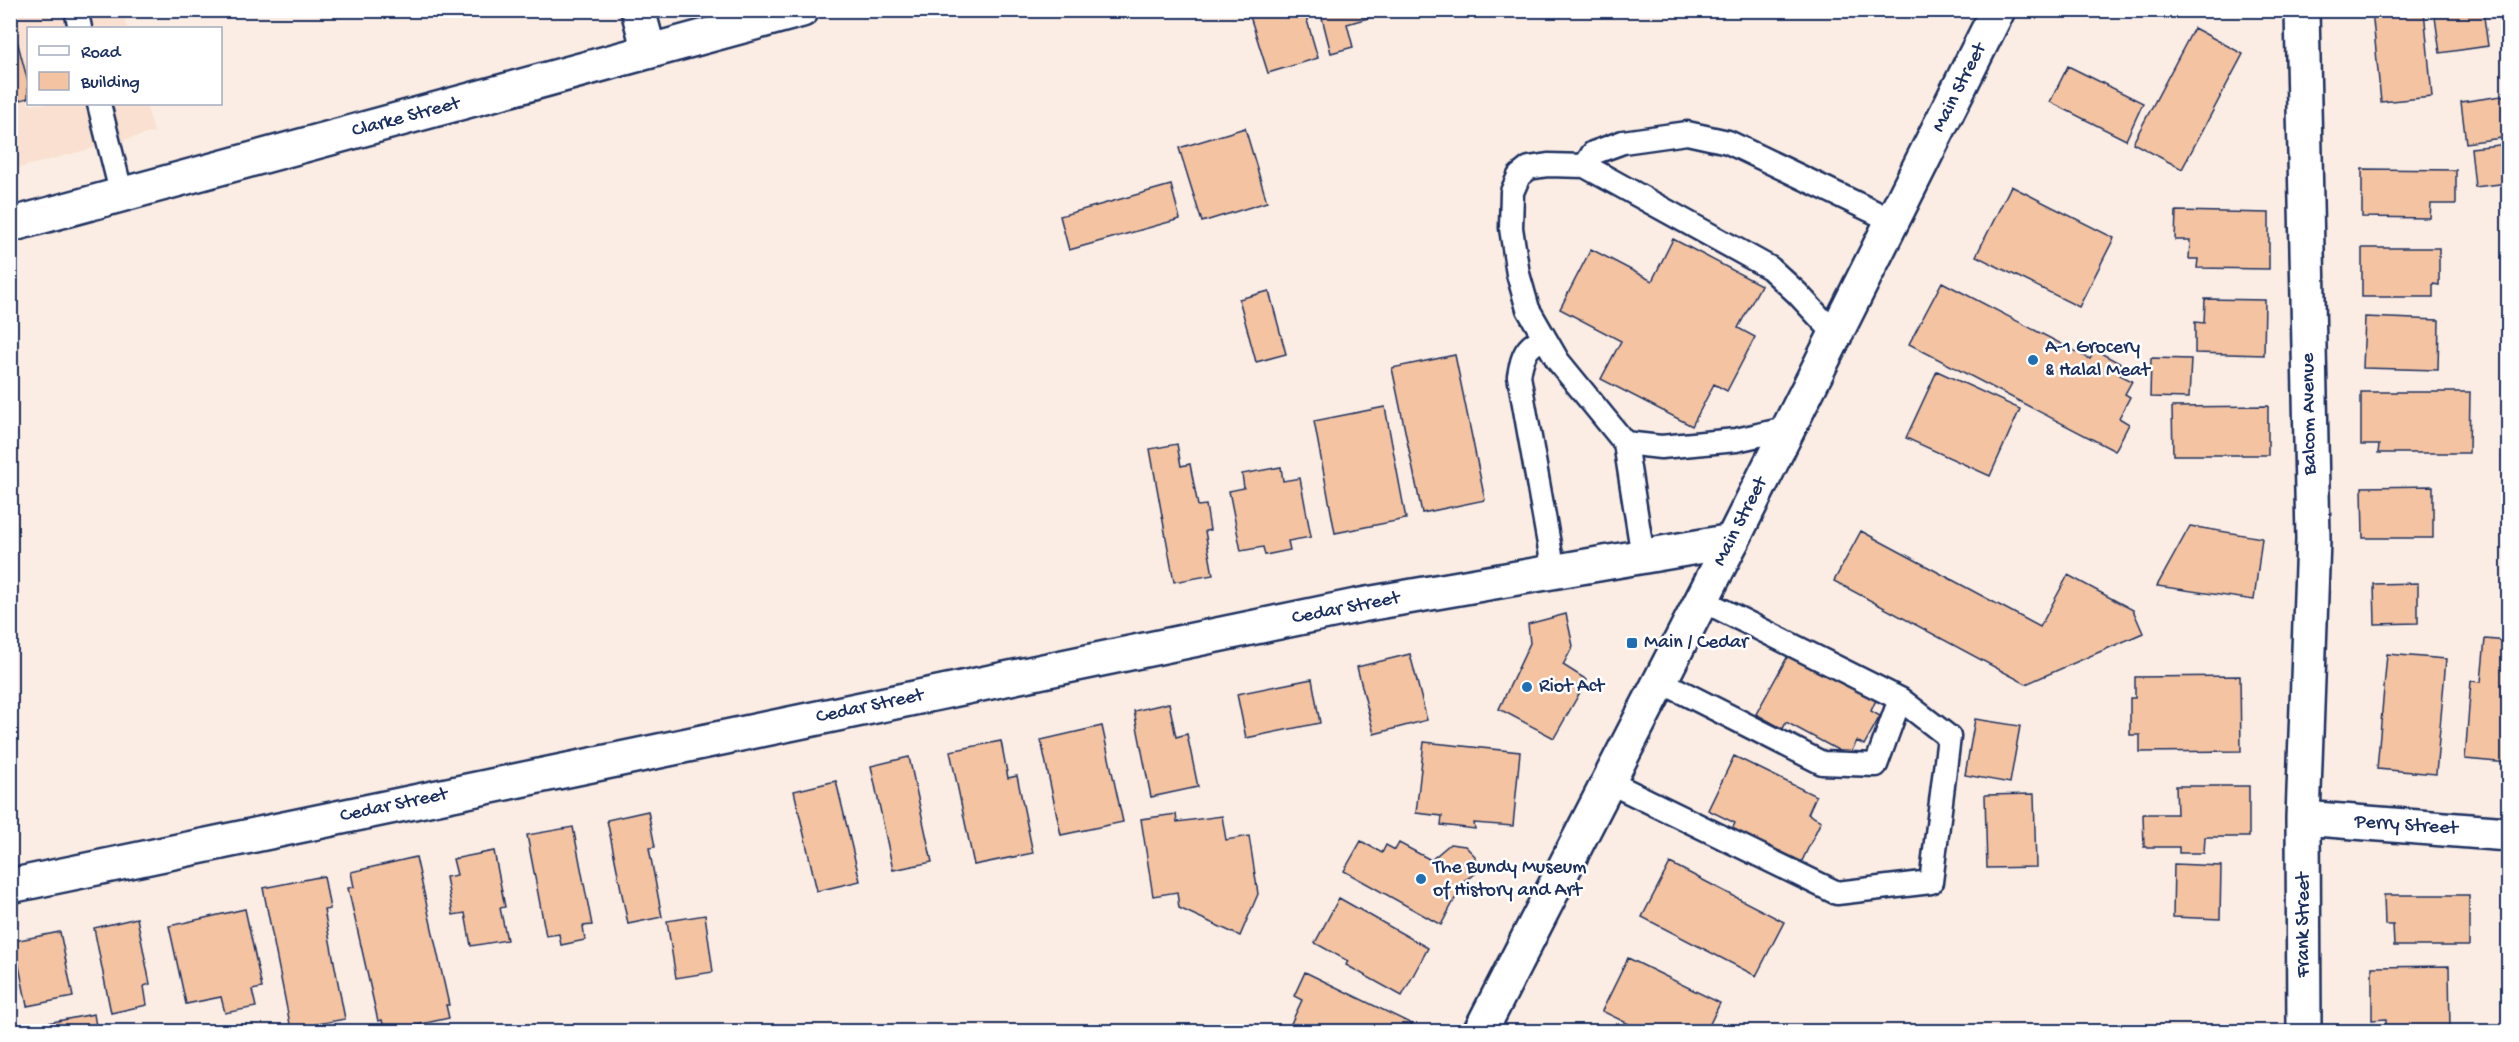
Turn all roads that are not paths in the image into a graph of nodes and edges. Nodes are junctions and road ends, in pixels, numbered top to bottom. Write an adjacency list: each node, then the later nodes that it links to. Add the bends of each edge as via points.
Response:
1 (76, 10): 6 (lane)
2 (638, 10): 7 (street)
3 (802, 10): 7 (street, Clarke Street)
4 (1998, 10): 11 (street, Main Street)
5 (2302, 10): 24 (street, Balcom Avenue, via 2313,539)
6 (80, 27)
7 (649, 51): 10 (street, Clarke Street)
8 (99, 105): 10 (lane)
9 (1585, 166): 11 (lane, via 1593,153 1623,142 1687,133 1728,142); 13 (lane, via 1755,257); 14 (lane, via 1529,168 1519,176 1512,192 1511,228 1518,274 1528,309)
10 (122, 196): 12 (street, Clarke Street)
11 (1893, 221): 13 (street, Main Street)
12 (10, 225)
13 (1836, 334): 15 (street, Main Street)
14 (1545, 339): 16 (lane, via 1558,361); 19 (lane, via 1528,347 1519,376)
15 (1793, 421): 16 (lane, via 1781,430 1736,440 1660,447); 17 (street, Main Street)
16 (1625, 443): 18 (lane)
17 (1732, 541): 18 (street, Cedar Street); 20 (street, Main Street)
18 (1643, 556): 19 (street, Cedar Street)
19 (1554, 572): 26 (street, Cedar Street, via 1361,605)
20 (1702, 600): 21 (street, Main Street); 22 (lane)
21 (1660, 681): 22 (lane, via 1822,763 1876,765); 23 (street, Main Street)
22 (1900, 699): 23 (lane, via 1948,737 1931,882 1837,893)
23 (1609, 782): 27 (street, Main Street)
24 (2303, 818): 25 (street, Perry Street); 28 (street, Frank Street)
25 (2508, 834)
26 (10, 886)
27 (1480, 1032)
28 (2304, 1032)

